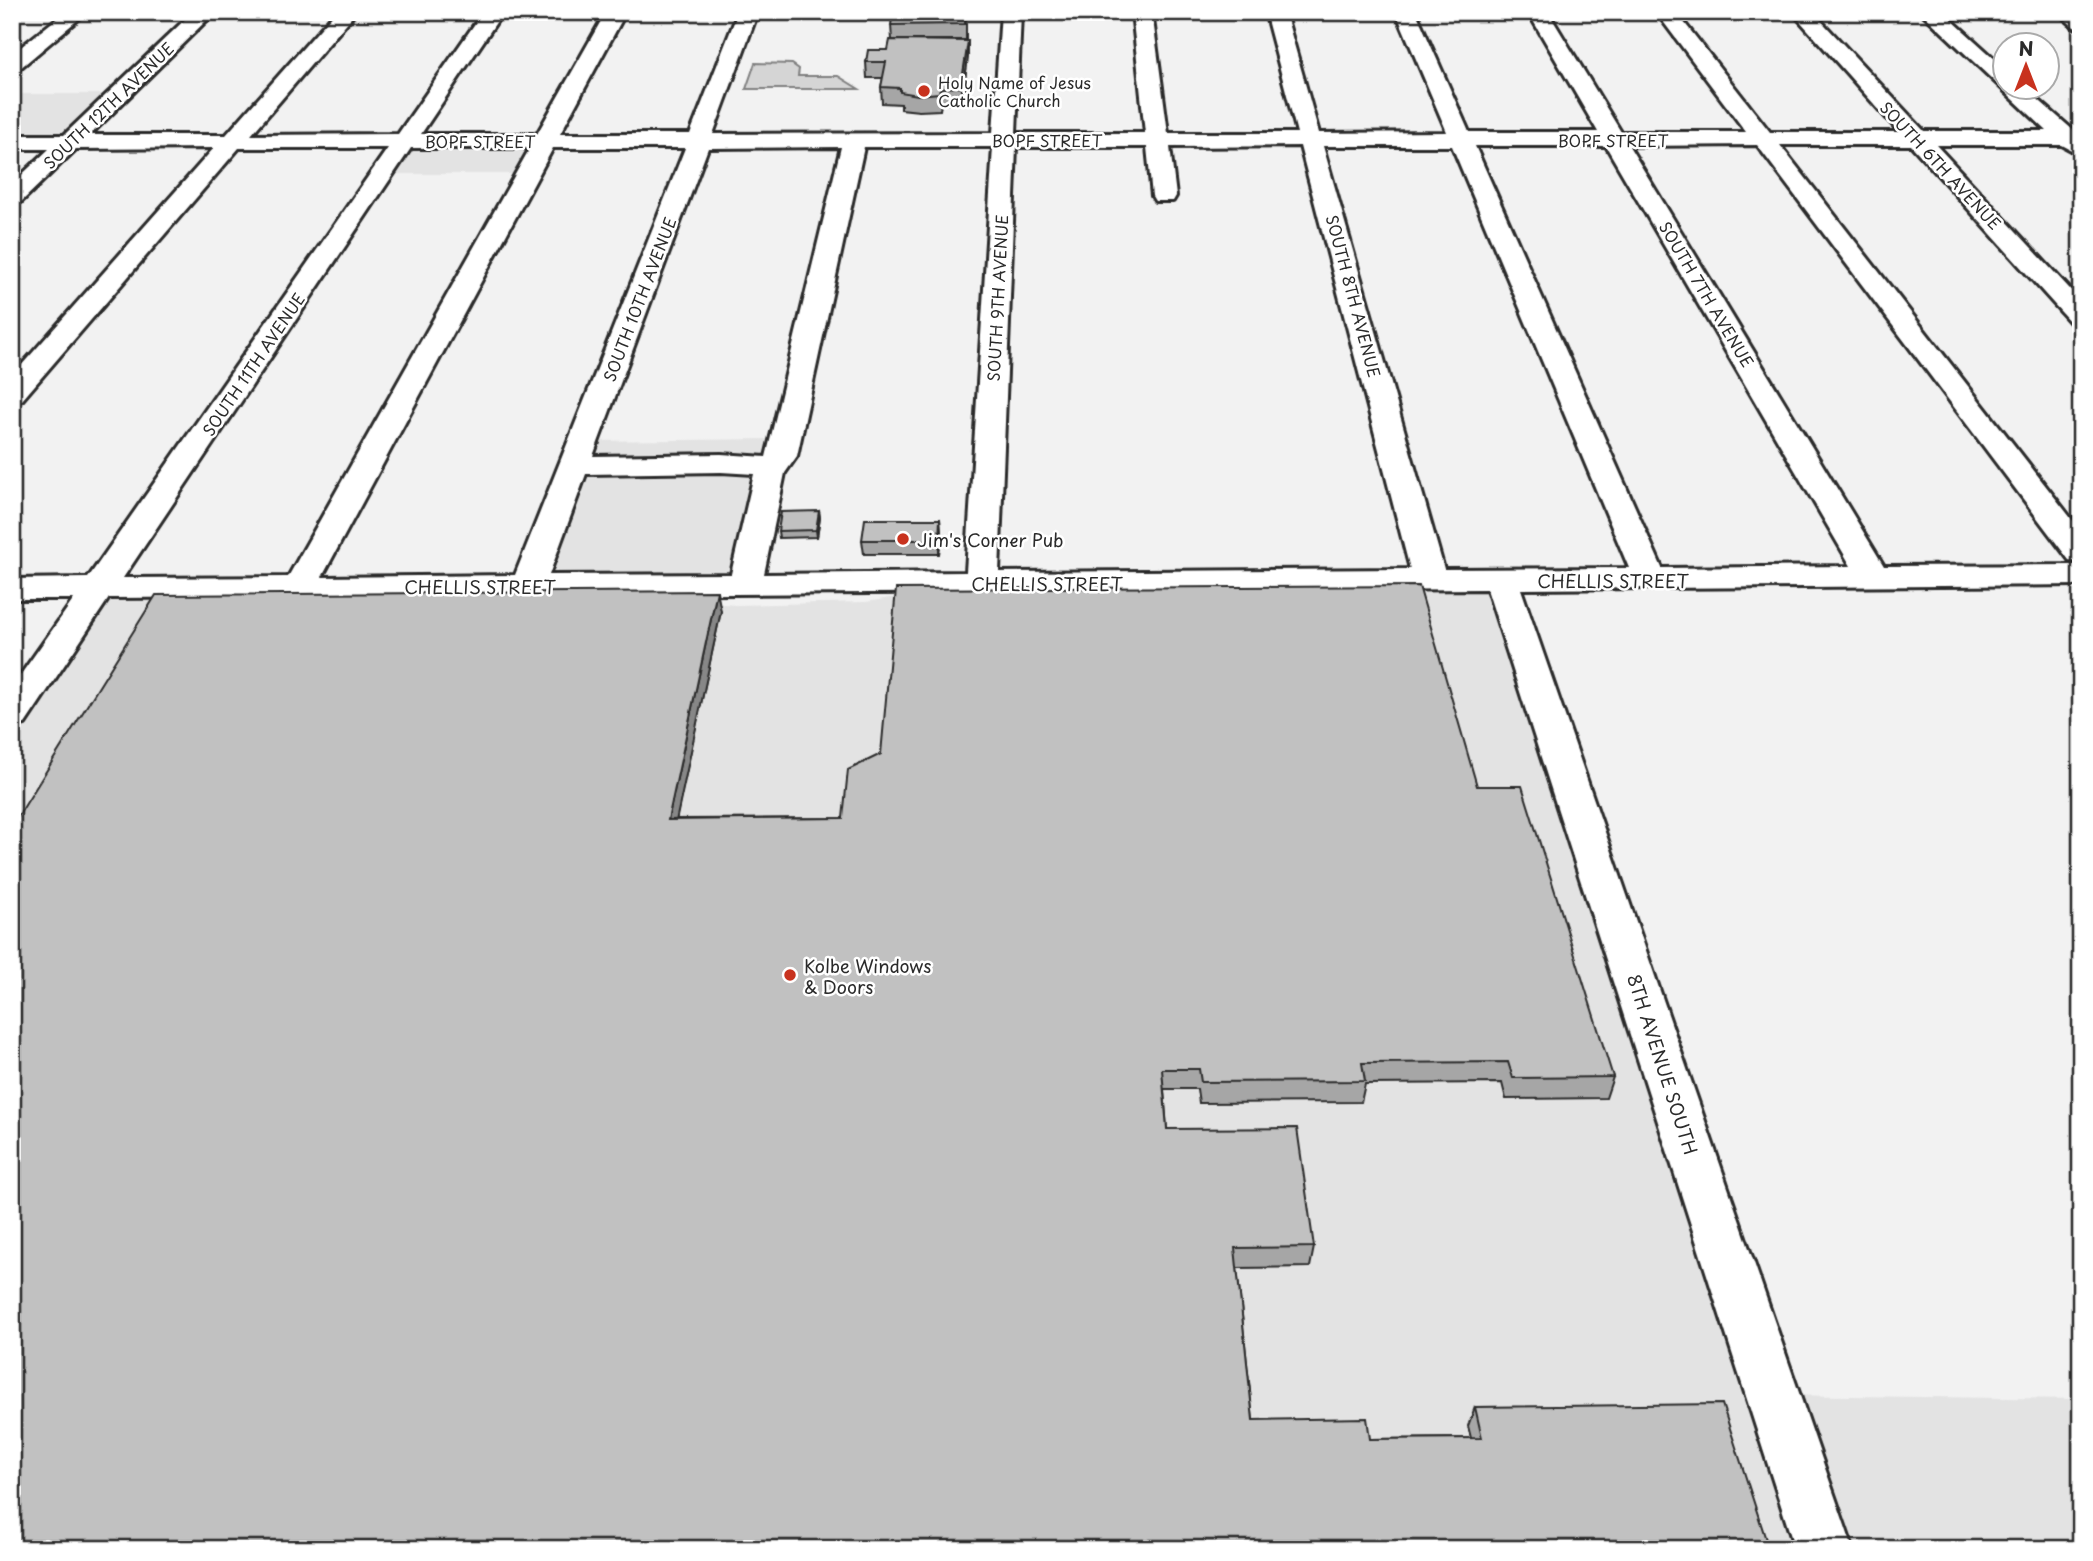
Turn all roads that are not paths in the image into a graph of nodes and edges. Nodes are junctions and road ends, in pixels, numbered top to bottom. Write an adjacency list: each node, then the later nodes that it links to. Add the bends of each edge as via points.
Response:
1 (77, 12): 17 (street)
2 (205, 12): 33 (street, SOUTH 12TH AVENUE)
3 (346, 12): 27 (street)
4 (494, 12): 28 (street, SOUTH 11TH AVENUE)
5 (616, 12): 29 (street)
6 (748, 12): 30 (street, SOUTH 10TH AVENUE)
7 (1011, 12): 22 (street, SOUTH 9TH AVENUE)
8 (1142, 12): 23 (street)
9 (1275, 12): 24 (street, SOUTH 8TH AVENUE)
10 (1406, 12): 25 (street)
11 (1538, 12): 26 (street, SOUTH 7TH AVENUE)
12 (1666, 12): 20 (street)
13 (1802, 12): 21 (street, SOUTH 6TH AVENUE)
14 (1931, 12): 18 (street)
15 (2067, 12): 16 (street)
16 (2081, 23)
17 (12, 65)
18 (1992, 68)
19 (2030, 102): 34 (street)
20 (1766, 139): 21 (street, BOPF STREET); 26 (street, BOPF STREET); 41 (street)
21 (1916, 139): 34 (street, BOPF STREET); 37 (street, SOUTH 6TH AVENUE)
22 (1005, 140): 23 (street, BOPF STREET); 31 (street, BOPF STREET); 47 (street, SOUTH 9TH AVENUE)
23 (1158, 140): 24 (street, BOPF STREET); 35 (street)
24 (1310, 140): 25 (street, BOPF STREET); 44 (street, SOUTH 8TH AVENUE)
25 (1462, 140): 26 (street, BOPF STREET); 46 (street)
26 (1615, 140): 43 (street, SOUTH 7TH AVENUE)
27 (233, 141): 28 (street, BOPF STREET); 33 (street, BOPF STREET); 38 (street)
28 (406, 141): 29 (street, BOPF STREET); 52 (street, SOUTH 11TH AVENUE)
29 (544, 141): 30 (street, BOPF STREET); 50 (street)
30 (700, 141): 31 (street, BOPF STREET); 39 (street, SOUTH 10TH AVENUE)
31 (854, 141): 40 (street, via 782,456)
32 (12, 142): 33 (street, BOPF STREET)
33 (71, 142): 36 (street, SOUTH 12TH AVENUE)
34 (2077, 142)
35 (1164, 196)
36 (12, 197)
37 (2081, 317)
38 (12, 394)
39 (576, 465): 40 (street, via 721,463 766,466); 49 (street, SOUTH 10TH AVENUE)
40 (770, 473): 48 (street)
41 (2081, 553)
42 (2081, 575): 43 (street, CHELLIS STREET)
43 (1874, 577): 46 (street, CHELLIS STREET)
44 (1430, 580): 45 (street, CHELLIS STREET); 47 (street, CHELLIS STREET)
45 (1501, 580): 46 (street, CHELLIS STREET); 54 (street, 8TH AVENUE SOUTH)
46 (1651, 580)
47 (982, 583): 48 (street, CHELLIS STREET)
48 (745, 585): 49 (street, CHELLIS STREET)
49 (528, 586): 50 (street, CHELLIS STREET)
50 (299, 588): 52 (street, CHELLIS STREET)
51 (12, 589): 52 (street, CHELLIS STREET)
52 (99, 589): 53 (street, SOUTH 11TH AVENUE)
53 (12, 715)
54 (1824, 1549)

